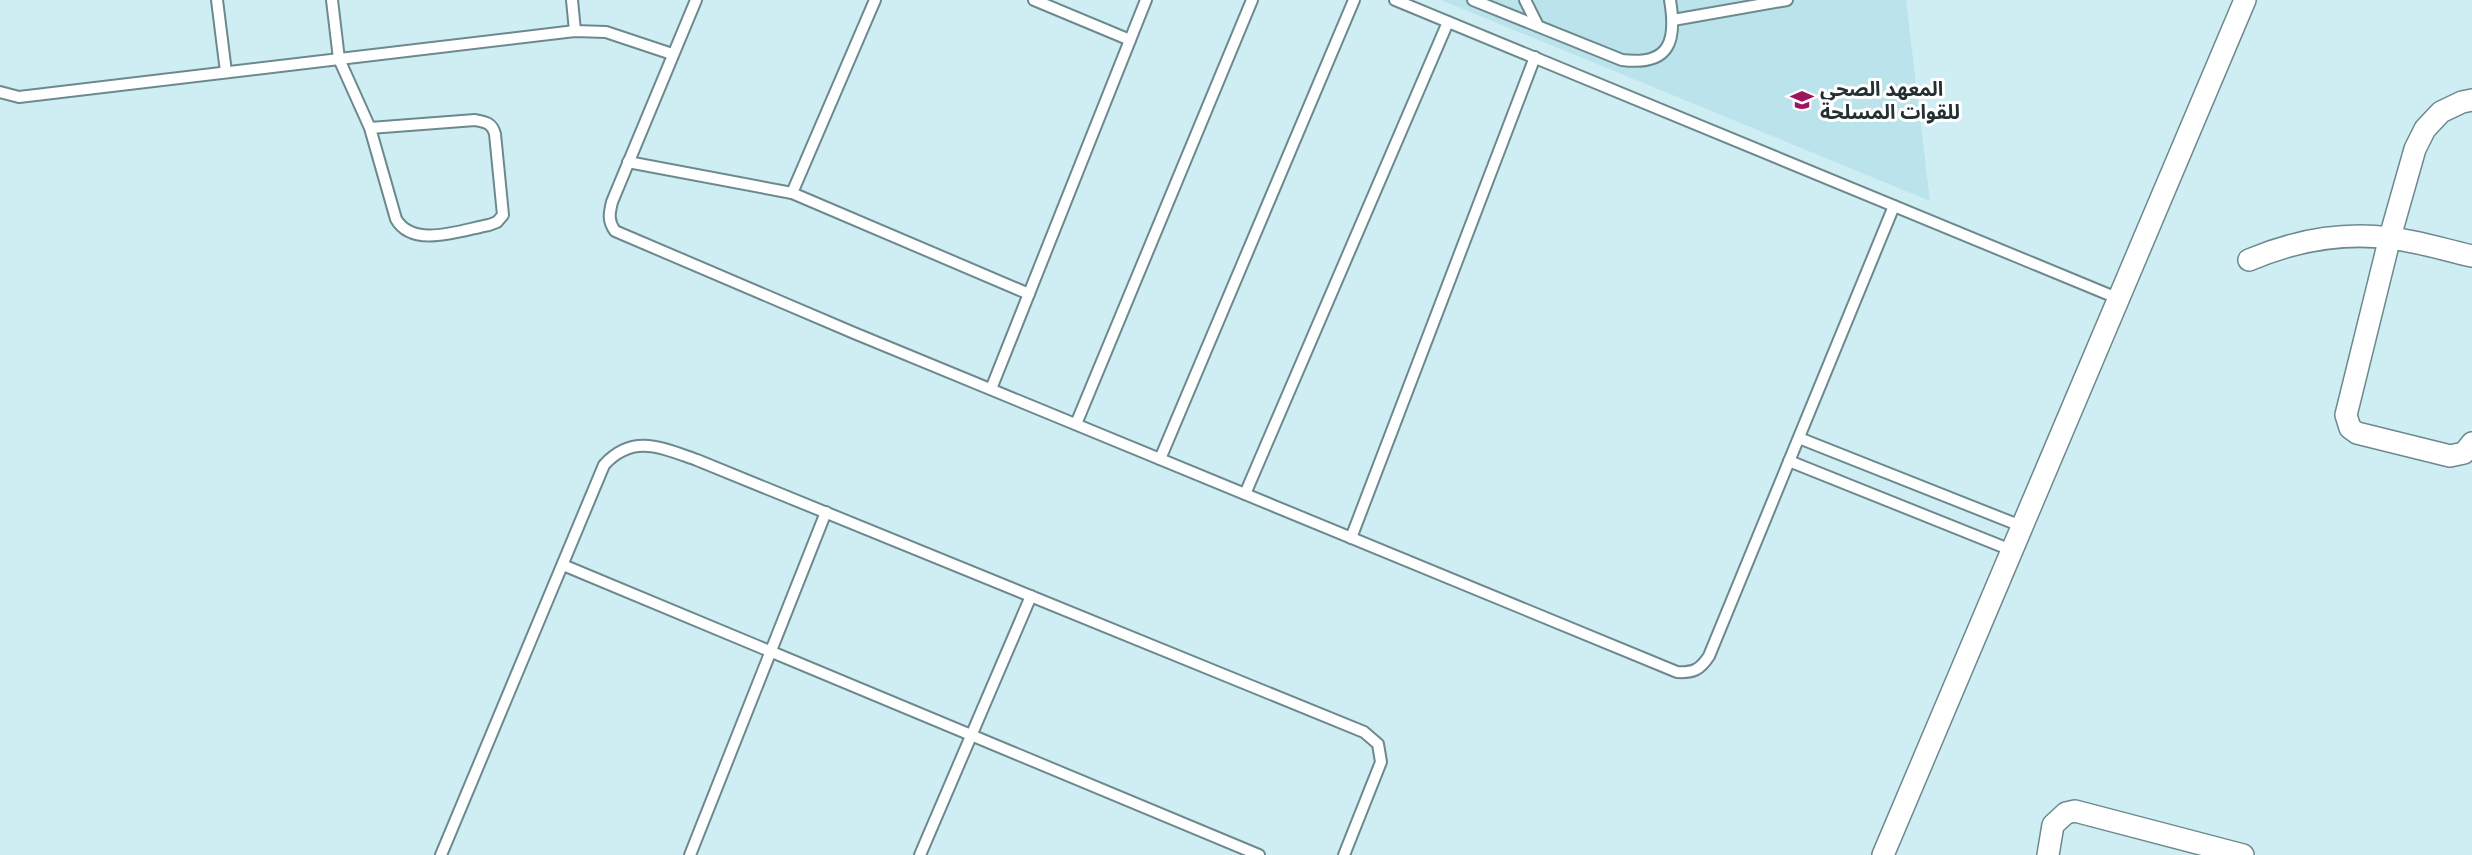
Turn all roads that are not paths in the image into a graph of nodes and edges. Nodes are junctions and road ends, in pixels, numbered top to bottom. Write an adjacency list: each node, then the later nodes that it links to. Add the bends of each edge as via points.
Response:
1 (217, 0): 24 (lane)
2 (332, 0): 23 (lane)
3 (572, 0): 19 (lane)
4 (696, 0): 21 (lane)
5 (875, 0): 29 (lane)
6 (1034, 0): 20 (lane)
7 (1146, 0): 20 (lane)
8 (1251, 0): 37 (lane)
9 (1354, 0): 40 (lane)
10 (1395, 0): 17 (lane)
11 (1473, 0): 18 (lane)
12 (1526, 0): 18 (lane)
13 (1670, 0): 16 (lane)
14 (1787, 0): 16 (lane)
15 (2246, 0): 35 (street)
16 (1673, 20): 18 (lane, via 1673,37 1666,49 1655,58 1640,62 1622,60)
17 (1448, 22): 22 (lane); 42 (lane)
18 (1538, 26)
19 (575, 32): 21 (lane, via 606,32); 23 (lane)
20 (1130, 40): 34 (lane)
21 (672, 54): 28 (lane)
22 (1535, 57): 30 (lane); 45 (lane)
23 (339, 59): 24 (lane); 27 (lane)
24 (226, 72): 25 (lane, via 19,97)
25 (0, 92)
26 (2472, 100): 31 (street, via 2441,112 2425,129 2415,149)
27 (370, 128): 27 (lane, via 402,230 428,235 489,225 503,215 493,126 475,120)
28 (628, 162): 29 (lane); 36 (lane, via 609,214 610,224 622,236)
29 (792, 193): 34 (lane)
30 (1894, 206): 35 (lane); 38 (lane)
31 (2390, 237): 32 (street); 33 (street, via 2317,239 2290,244); 39 (street, via 2347,405 2347,423 2357,433 2450,456 2464,453)
32 (2472, 256)
33 (2249, 260)
34 (1029, 294): 36 (lane)
35 (2117, 298): 44 (street)
36 (991, 389): 37 (lane)
37 (1076, 424): 40 (lane)
38 (1799, 438): 41 (lane); 44 (lane)
39 (2472, 443)
40 (1160, 459): 42 (lane)
41 (1789, 461): 45 (lane, via 1709,656 1702,667 1691,673 1661,667); 46 (lane)
42 (1245, 494): 45 (lane)
43 (826, 512): 47 (lane, via 697,460 662,448 636,445 616,452 604,465); 48 (lane); 49 (lane)
44 (2021, 526): 46 (street)
45 (1351, 538)
46 (2011, 550): 57 (street)
47 (562, 564): 49 (lane); 52 (lane)
48 (1031, 596): 50 (lane); 56 (lane, via 1364,732 1378,744 1381,762)
49 (772, 652): 50 (lane); 53 (lane)
50 (970, 734): 54 (lane); 55 (lane)
51 (2217, 851): 58 (street, via 2075,811 2066,813 2053,825); 59 (street)
52 (441, 855)
53 (690, 855)
54 (920, 855)
55 (1259, 855)
56 (1344, 855)
57 (1883, 855)
58 (2048, 855)
59 (2243, 855)

